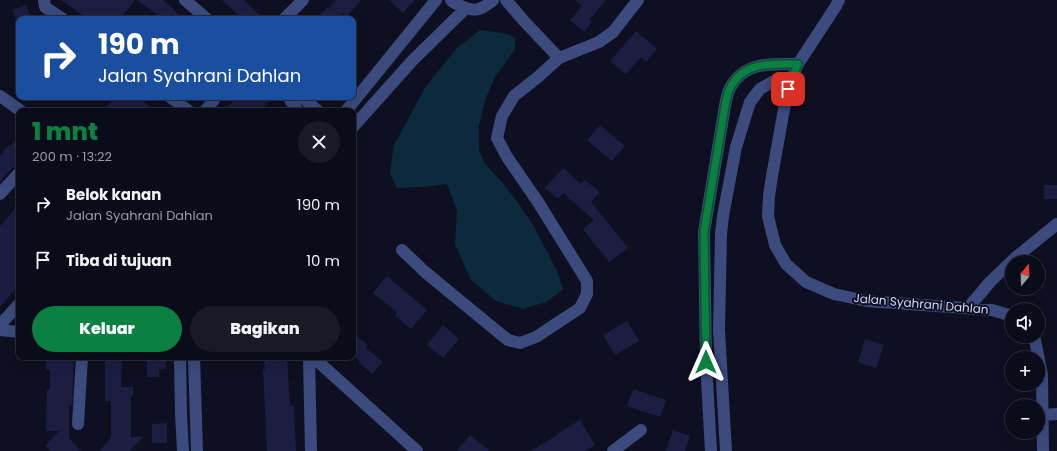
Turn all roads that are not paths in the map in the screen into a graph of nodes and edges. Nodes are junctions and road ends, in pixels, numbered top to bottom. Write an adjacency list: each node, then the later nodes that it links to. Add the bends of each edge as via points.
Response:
1 (44, 0): 11 (street, via 45,7)
2 (185, 0): 12 (street)
3 (302, 0): 13 (street)
4 (436, 0): 18 (street)
5 (451, 0): 10 (street)
6 (494, 0): 10 (street, via 476,10)
7 (506, 0): 14 (street)
8 (638, 0): 14 (street, via 613,32 599,42)
9 (839, 0): 15 (street, Jalan Syahrani Dahlan)
10 (465, 9): 28 (street, via 412,61)
11 (58, 16)
12 (204, 16)
13 (287, 16)
14 (559, 58): 34 (street, via 514,96 502,116 497,138 586,281 587,294 580,308 536,336 520,343 508,340)
15 (798, 64): 16 (street, Jalan Syahrani Dahlan); 29 (street, via 758,65 748,69 730,88)
16 (791, 80): 30 (street, via 772,82 760,89 750,102); 36 (street, Jalan Syahrani Dahlan, via 772,176 768,216 775,245 786,264 806,282 834,294 867,301)
17 (0, 96): 23 (street)
18 (356, 99)
19 (174, 100): 24 (street)
20 (214, 100): 25 (street)
21 (305, 100): 26 (street)
22 (355, 100): 27 (street)
23 (17, 108)
24 (185, 108)
25 (207, 108)
26 (315, 108)
27 (348, 108)
28 (356, 124)
29 (722, 125): 30 (street); 58 (street, via 704,232 706,362)
30 (742, 128): 59 (street, via 736,147 721,234 719,330)
31 (16, 176): 32 (street)
32 (0, 194)
33 (1057, 224): 36 (street, via 1015,258)
34 (402, 250)
35 (16, 307): 38 (street)
36 (968, 308): 37 (street, Jalan Syahrani Dahlan)
37 (1005, 314)
38 (0, 325)
39 (0, 330): 40 (street)
40 (16, 332)
41 (1036, 343): 47 (street, via 1042,376)
42 (82, 360): 50 (street)
43 (180, 360): 53 (street)
44 (194, 360): 54 (street)
45 (309, 360): 55 (street)
46 (316, 360): 56 (street)
47 (1042, 399)
48 (1057, 414): 49 (street)
49 (1045, 415)
50 (78, 424)
51 (641, 430): 57 (street)
52 (1043, 439): 60 (street)
53 (183, 451)
54 (198, 451)
55 (311, 451)
56 (417, 451)
57 (614, 451)
58 (711, 451)
59 (726, 451)
60 (1043, 451)

